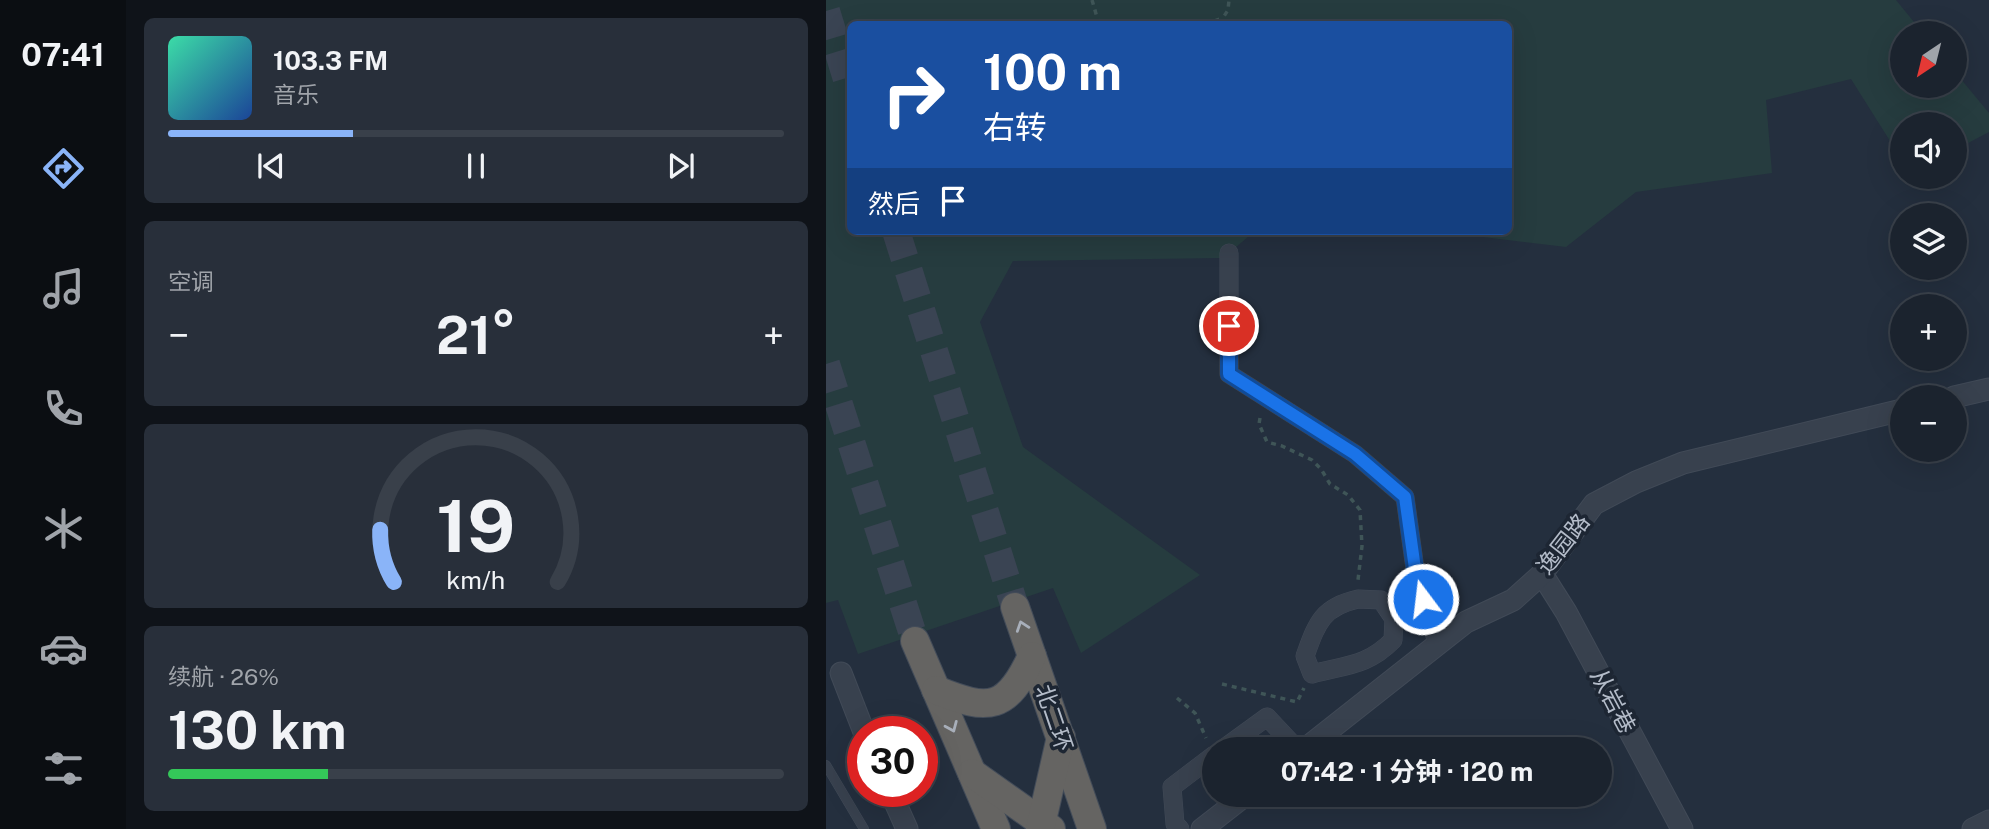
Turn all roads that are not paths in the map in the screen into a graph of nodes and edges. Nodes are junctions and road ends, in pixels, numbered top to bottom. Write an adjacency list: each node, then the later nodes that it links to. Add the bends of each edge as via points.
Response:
1 (1229, 253): 9 (street, via 1229,374 1355,454 1405,497 1416,576)
2 (1989, 389): 3 (street)
3 (1967, 394)
4 (1890, 413): 5 (street, 逸园路, via 1710,455 1636,482 1594,504)
5 (1542, 574): 9 (street, 逸园路, via 1513,600 1466,622); 31 (street, 从岩巷)
6 (1358, 599): 6 (street, via 1337,604 1321,620 1305,656 1312,674 1358,665 1380,654 1393,640 1394,619 1381,600)
7 (1015, 607): 10 (highway, 北二环, one-way to 7)
8 (915, 641): 12 (highway)
9 (1438, 645): 17 (street, 逸园路)
10 (1032, 656): 12 (highway, via 1020,682 1005,698 986,704); 14 (highway, 北二环)
11 (841, 673): 13 (street)
12 (936, 690): 20 (highway, one-way to 20)
13 (858, 716)
14 (1061, 737): 24 (highway); 28 (highway, 北二环)
15 (1234, 737): 16 (street, via 1267,717)
16 (1286, 737)
17 (1320, 737)
18 (1202, 760): 29 (street, via 1172,787 1175,824)
19 (826, 765): 25 (lane)
20 (972, 773): 24 (highway); 27 (highway)
21 (897, 807): 26 (street)
22 (1230, 807): 30 (street)
23 (1989, 821): 32 (street)
24 (1044, 827)
25 (864, 829)
26 (907, 829)
27 (996, 829)
28 (1092, 829)
29 (1180, 829)
30 (1202, 829)
31 (1682, 829)
32 (1973, 829)

